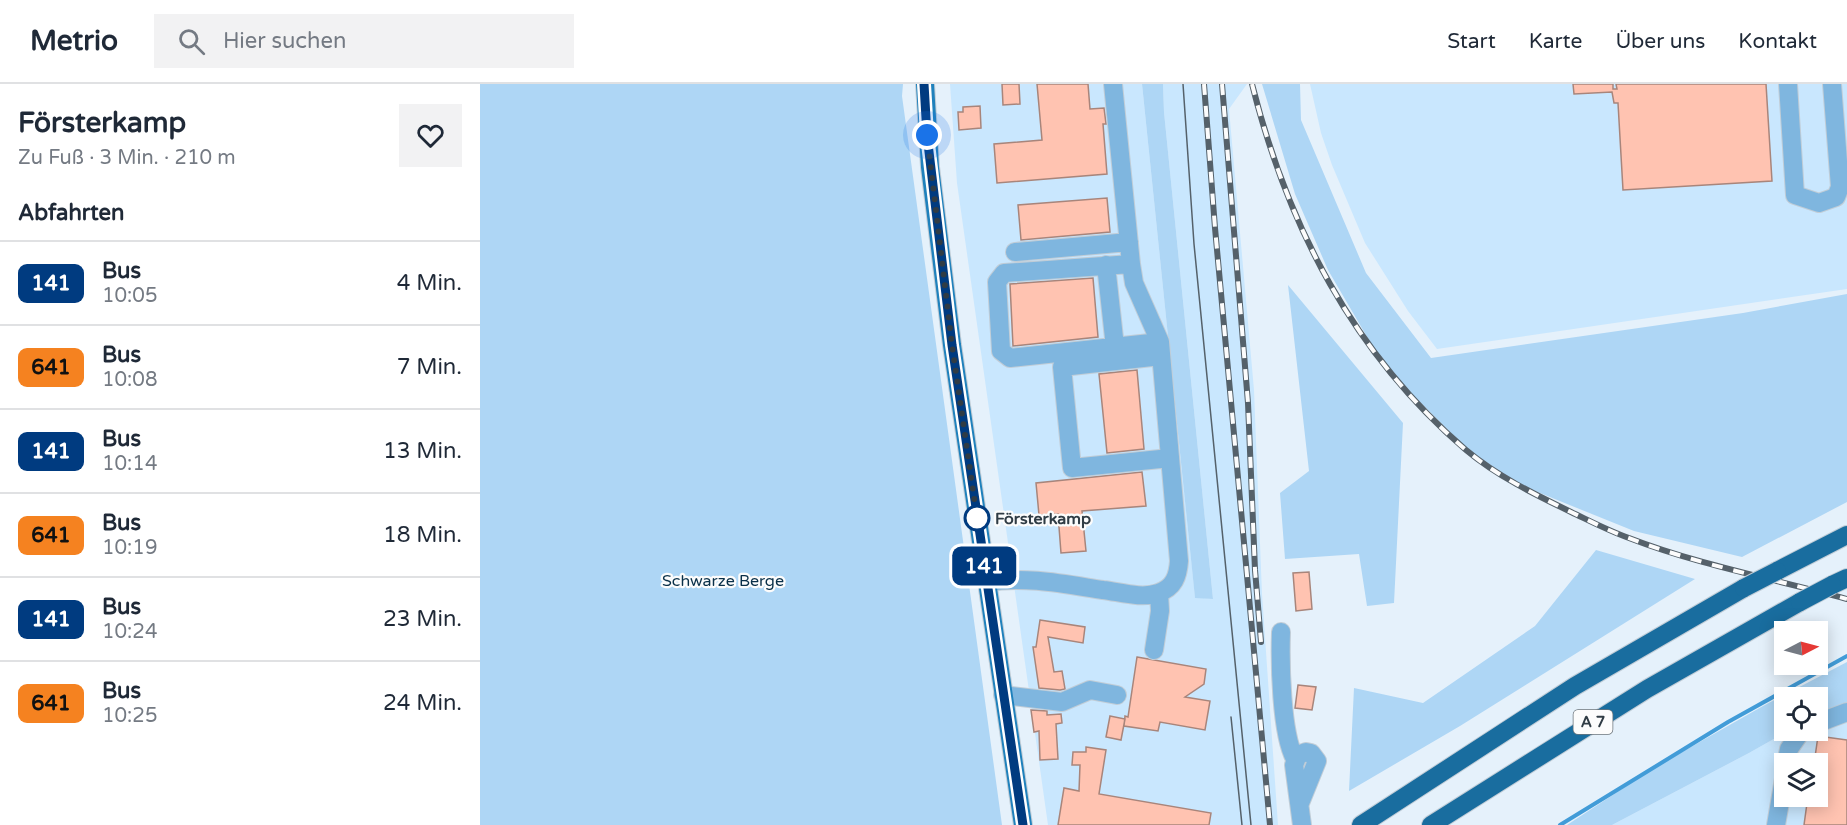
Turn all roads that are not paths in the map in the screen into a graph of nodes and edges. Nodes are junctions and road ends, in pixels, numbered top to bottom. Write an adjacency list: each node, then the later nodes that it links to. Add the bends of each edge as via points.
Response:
1 (924, 84): 13 (main road, via 940,249)
2 (1113, 84): 5 (street)
3 (1788, 84): 4 (street, via 1795,195 1820,203 1836,197 1840,187)
4 (1832, 84)
5 (1129, 242): 6 (street); 7 (street)
6 (1015, 252)
7 (1131, 264): 8 (street); 10 (street, via 1134,283)
8 (1106, 266): 9 (street); 9 (street, via 1004,273 997,282 1001,351 1010,358)
9 (1115, 347): 10 (street)
10 (1160, 349): 11 (street); 11 (street, via 1062,367 1072,468)
11 (1170, 458): 15 (street, via 1178,575 1173,584)
12 (1847, 535): 25 (highway, A 7, bridge, via 1744,588 1575,686)
13 (987, 582): 15 (street, via 1020,579 1144,596); 18 (main road)
14 (1840, 582): 26 (highway, A 7, bridge, via 1647,688)
15 (1159, 593): 17 (street)
16 (1281, 632): 24 (street, via 1290,750 1295,759 1306,752 1317,761 1300,803)
17 (1154, 650)
18 (1003, 695): 19 (street, via 1062,702 1090,690); 23 (main road)
19 (1117, 695)
20 (1847, 712): 21 (street)
21 (1828, 719)
22 (1779, 807): 27 (street)
23 (1023, 825)
24 (1302, 825)
25 (1361, 825)
26 (1431, 825)
27 (1776, 825)

